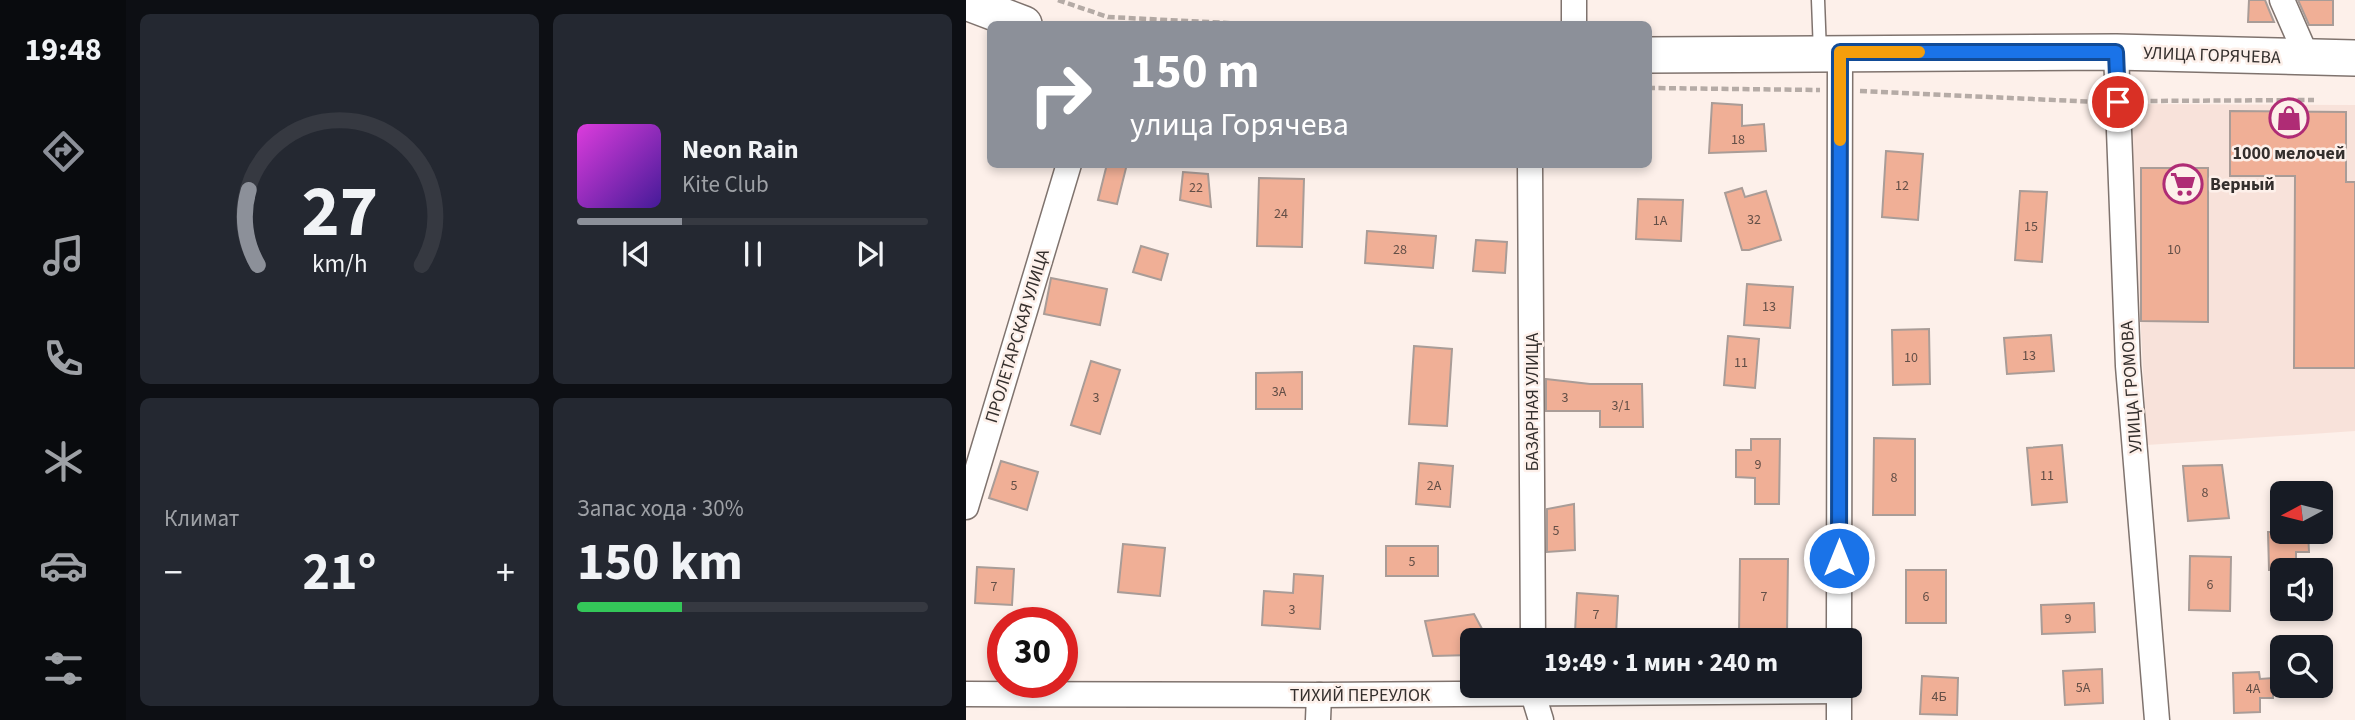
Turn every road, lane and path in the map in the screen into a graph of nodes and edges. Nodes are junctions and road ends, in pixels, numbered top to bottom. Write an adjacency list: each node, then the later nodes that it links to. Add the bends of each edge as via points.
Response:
1 (1058, 0): 7 (path, via 1108,17)
2 (1574, 0): 8 (street)
3 (1818, 0): 10 (lane)
4 (2282, 0): 12 (street)
5 (966, 2): 6 (main road)
6 (1016, 21)
7 (1187, 21)
8 (1574, 21)
9 (2116, 52): 10 (main road, УЛИЦА ГОРЯЧЕВА); 12 (main road, УЛИЦА ГОРЯЧЕВА); 17 (street, УЛИЦА ГРОМОВА)
10 (1830, 53): 11 (main road, УЛИЦА ГОРЯЧЕВА); 15 (street)
11 (1652, 55)
12 (2307, 57): 13 (main road, УЛИЦА ГОРЯЧЕВА)
13 (2355, 58)
14 (1652, 88): 15 (path)
15 (1840, 90): 17 (path); 22 (street)
16 (2314, 100): 17 (path)
17 (2118, 102): 31 (street, УЛИЦА ГРОМОВА, via 2128,366)
18 (1068, 168): 20 (street, ПРОЛЕТАРСКАЯ УЛИЦА)
19 (1530, 168): 21 (street, БАЗАРНАЯ УЛИЦА)
20 (966, 507)
21 (1534, 628)
22 (1839, 628)
23 (1460, 692): 25 (street, ТИХИЙ ПЕРЕУЛОК)
24 (966, 694): 25 (street, ТИХИЙ ПЕРЕУЛОК)
25 (1319, 695): 28 (street)
26 (1535, 698): 29 (street)
27 (1839, 698): 30 (street)
28 (1318, 720)
29 (1542, 720)
30 (1839, 720)
31 (2157, 720)

